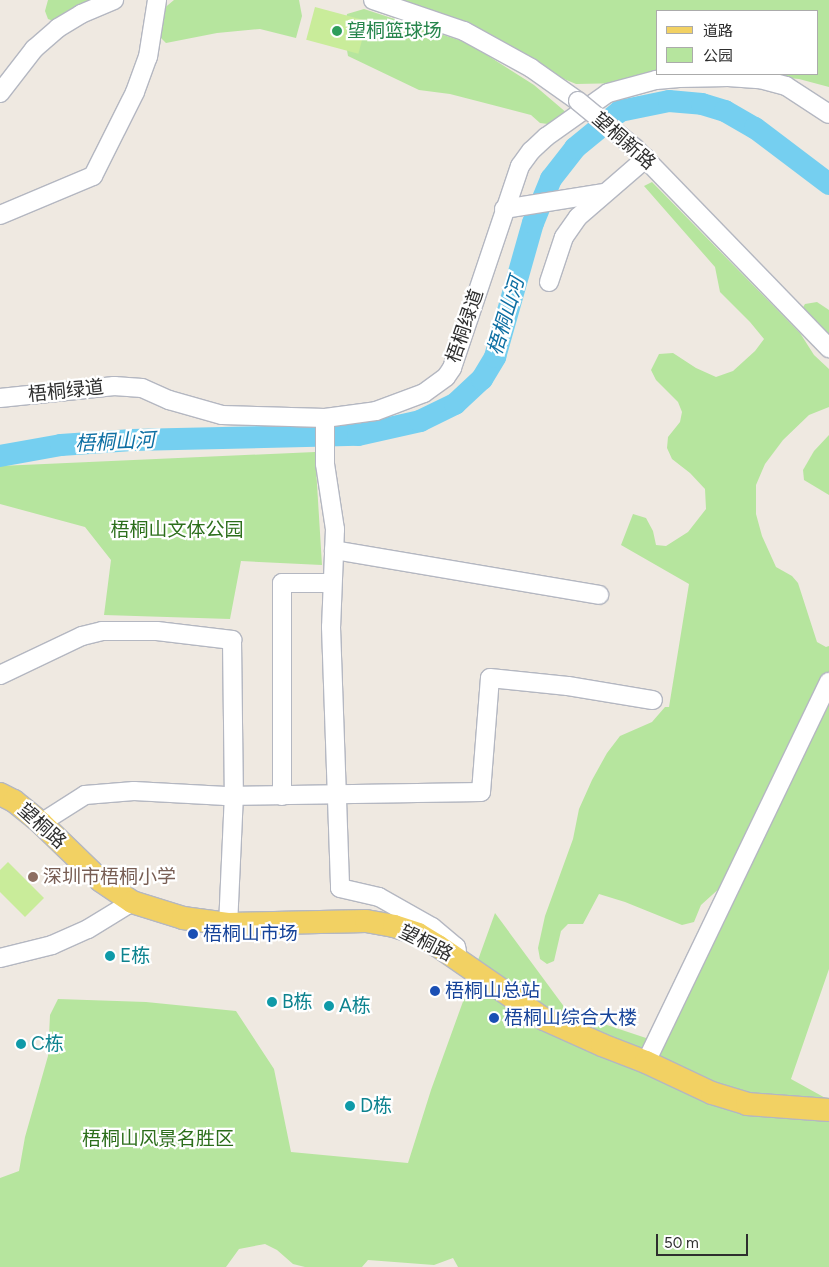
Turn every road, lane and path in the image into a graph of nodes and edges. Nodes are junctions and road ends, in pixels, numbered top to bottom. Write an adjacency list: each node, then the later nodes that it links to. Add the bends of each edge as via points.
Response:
1 (114, 0): 4 (street, via 58,28 34,49)
2 (157, 0): 9 (street, via 144,66 135,92 93,176)
3 (373, 0): 6 (street, 望桐新路, bridge, via 464,31 531,68 578,101)
4 (0, 93)
5 (829, 114): 8 (street, 梧桐绿道, via 786,86 760,79 656,80 608,93 530,151 520,166)
6 (640, 153): 7 (street); 11 (street, 望桐新路)
7 (595, 195): 8 (street); 10 (street, via 564,237)
8 (511, 208): 13 (street, 梧桐绿道, via 446,377 424,394 376,411)
9 (0, 215)
10 (549, 282)
11 (829, 348)
12 (0, 398): 13 (street, 梧桐绿道, via 114,386 142,388 169,400 222,415)
13 (325, 422): 14 (street)
14 (334, 550): 15 (street); 16 (street)
15 (332, 583): 21 (street); 23 (street, via 282,583)
16 (599, 595)
17 (0, 675): 22 (street, via 82,636 102,631 157,631 232,640)
18 (829, 682): 29 (street)
19 (653, 700): 21 (street, via 568,686 490,678 481,792)
20 (0, 794): 24 (main road, 望桐路, via 14,801)
21 (336, 795): 23 (street); 27 (street, via 340,888 379,897 432,927 456,947)
22 (234, 796): 23 (street); 24 (street, via 134,791 85,795); 26 (street)
23 (282, 796)
24 (41, 824): 25 (main road, 望桐路, via 101,882)
25 (132, 902): 26 (main road, 望桐路, via 183,918); 28 (street, via 88,929)
26 (228, 924): 27 (main road, 望桐路, via 385,924 418,934)
27 (459, 959): 29 (main road, 望桐路, via 544,1019)
28 (2, 962)
29 (646, 1062): 30 (main road, 望桐路, via 712,1093 747,1104)
30 (829, 1110)

